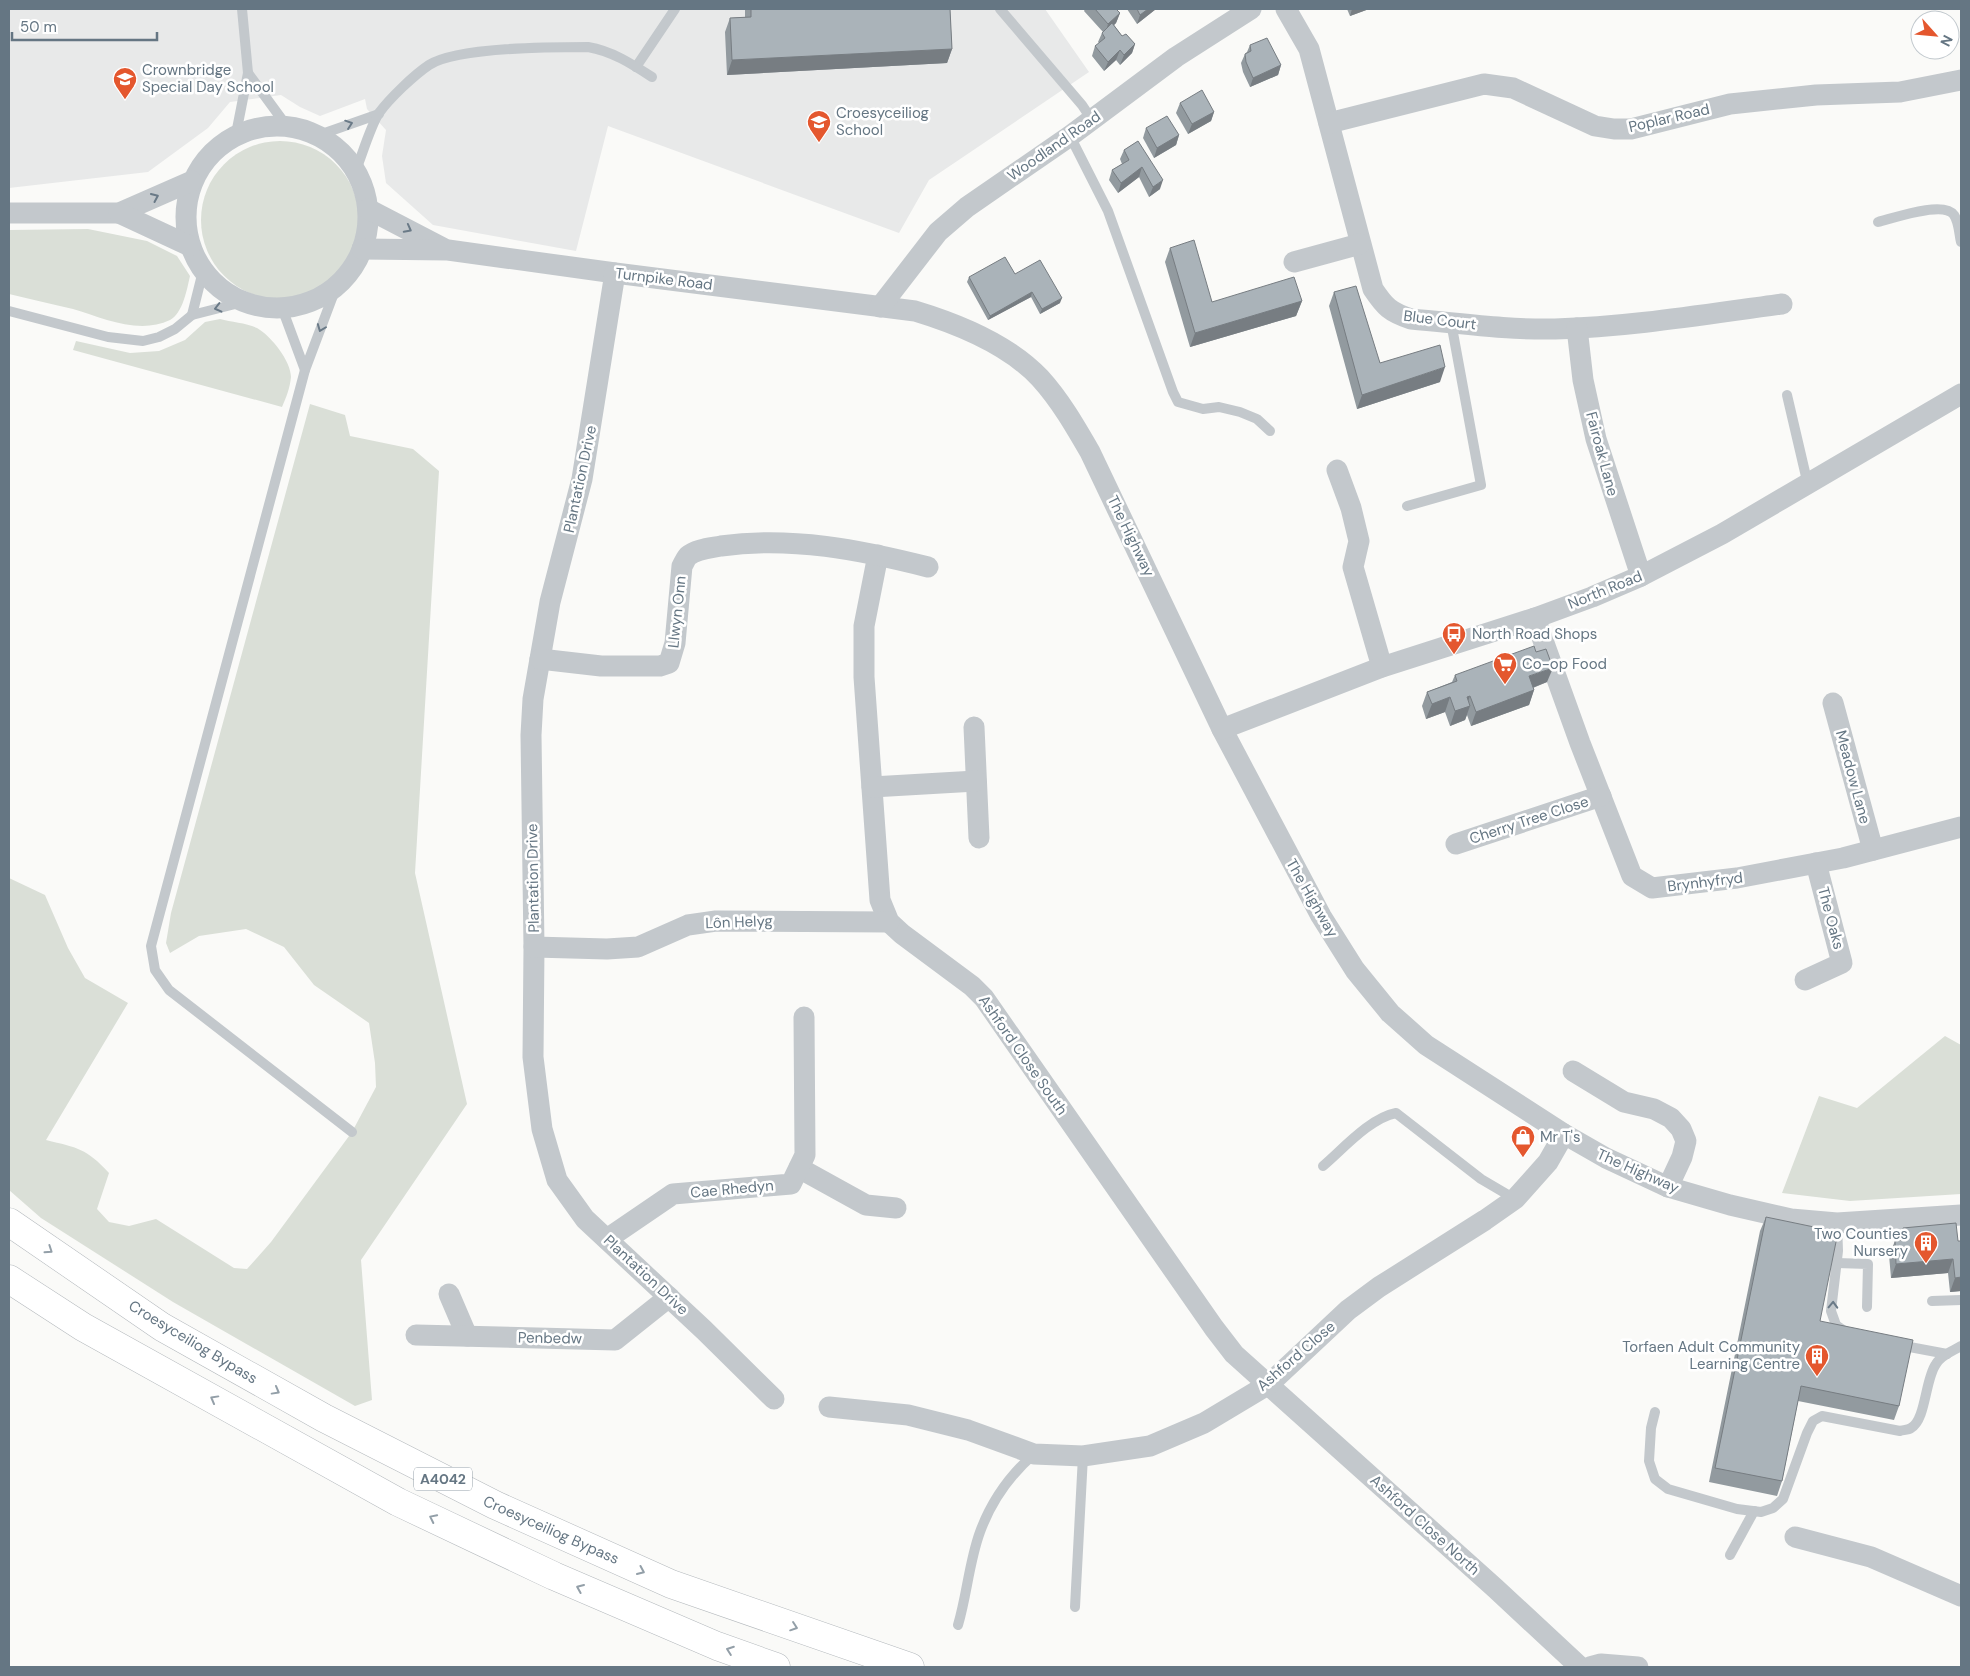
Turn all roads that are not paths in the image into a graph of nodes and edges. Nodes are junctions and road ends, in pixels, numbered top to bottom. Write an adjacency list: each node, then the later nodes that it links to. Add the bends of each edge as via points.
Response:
1 (242, 9): 7 (lane)
2 (674, 9): 6 (lane)
3 (1000, 9): 11 (lane)
4 (1251, 9): 11 (street, Woodland Road, via 1176,58)
5 (1286, 9): 12 (street, Blue Court, via 1309,49)
6 (636, 67): 8 (lane); 10 (lane, via 608,52 588,47 453,56 430,64 410,80)
7 (248, 73): 13 (lane); 14 (lane)
8 (652, 77)
9 (1961, 80): 12 (street, Poplar Road, via 1900,92 1816,95 1730,104 1631,129 1595,126 1513,88 1484,84)
10 (379, 114): 15 (lane, one-way to 10); 17 (lane)
11 (1092, 120): 16 (street, Woodland Road)
12 (1329, 122): 24 (street, Blue Court)
13 (286, 125): 14 (street, via 261,126); 15 (street)
14 (236, 134): 18 (street, via 213,151)
15 (319, 135): 17 (street, via 340,150)
16 (1070, 136): 34 (street, Woodland Road, via 967,207 938,232); 43 (lane, via 1108,211 1178,402 1203,409 1220,407 1240,412 1257,419)
17 (356, 170): 19 (street)
18 (192, 181): 21 (street, one-way to 18); 25 (street, via 186,202 185,224)
19 (368, 209): 26 (street); 27 (street, Turnpike Road, one-way to 27)
20 (9, 213): 21 (street)
21 (119, 213): 25 (street)
22 (1878, 222): 23 (lane, via 1914,212 1940,208 1949,210 1955,216)
23 (1961, 242)
24 (1360, 244): 28 (street); 38 (street, Blue Court, via 1373,288 1394,314 1411,319)
25 (190, 246): 29 (street)
26 (362, 249): 27 (street, Turnpike Road); 31 (street, via 352,269)
27 (448, 250): 30 (street, Turnpike Road)
28 (1294, 262)
29 (203, 271): 32 (street, via 221,290); 37 (lane)
30 (615, 274): 34 (street, Turnpike Road); 51 (street, Plantation Drive, via 582,479 550,602)
31 (337, 286): 35 (street, via 302,305); 40 (lane, one-way to 40)
32 (243, 302): 35 (street); 37 (lane, one-way to 37)
33 (1782, 304): 39 (street, Blue Court)
34 (880, 307): 55 (street, The Highway, via 915,312 949,322 1013,356 1039,378 1067,413 1090,452)
35 (282, 308): 40 (lane)
36 (9, 310): 37 (lane, via 108,337 143,341 159,338)
37 (192, 315)
38 (1451, 322): 39 (street, Blue Court, via 1529,329); 46 (lane, via 1481,485)
39 (1577, 328): 49 (street, Fairoak Lane, via 1583,380 1596,439)
40 (305, 370): 69 (lane, via 151,946 154,970 169,990)
41 (1787, 395): 45 (lane)
42 (1958, 402): 45 (street, North Road)
43 (1270, 431)
44 (1337, 470): 52 (street, via 1359,541 1353,567)
45 (1808, 485): 49 (street, North Road)
46 (1407, 506)
47 (878, 555): 48 (street, Llwyn Onn); 51 (street, Llwyn Onn, via 825,546 748,542 700,551 688,556 682,566 675,643 669,663 660,666 601,666); 57 (street, via 864,626 864,677)
48 (928, 567)
49 (1641, 576): 50 (street, North Road)
50 (1535, 618): 52 (street, North Road); 58 (street, Brynhyfryd)
51 (540, 659): 65 (street, Plantation Drive, via 531,735)
52 (1382, 667): 55 (street, North Road)
53 (1833, 703): 62 (street, Meadow Lane)
54 (974, 727): 56 (street)
55 (1222, 729): 70 (street, The Highway, via 1321,916 1355,970 1390,1013 1426,1045)
56 (976, 781): 57 (street); 60 (street)
57 (872, 787): 64 (street, via 880,900)
58 (1601, 796): 61 (street, Cherry Tree Close); 63 (street, Brynhyfryd, via 1632,876 1652,888 1737,878)
59 (1961, 827): 62 (street, Brynhyfryd)
60 (979, 838)
61 (1456, 844)
62 (1873, 850): 63 (street, Brynhyfryd)
63 (1816, 863): 66 (street, The Oaks, via 1842,963)
64 (888, 922): 65 (street, Lôn Helyg, via 716,921 688,925 638,947); 93 (street, Ashford Close South, via 984,998 1214,1328 1234,1354)
65 (534, 947): 79 (street, Plantation Drive, via 533,1057 542,1129 557,1180 585,1219)
66 (1805, 980)
67 (804, 1017): 72 (street, Cae Rhedyn, via 806,1155)
68 (1573, 1071): 73 (street, via 1624,1102 1654,1109 1681,1129 1686,1142)
69 (352, 1132)
70 (1564, 1134): 73 (street, The Highway); 74 (street, Ashford Close, via 1548,1162)
71 (1323, 1166): 74 (lane, via 1374,1122 1396,1112 1481,1179)
72 (799, 1168): 75 (street, via 866,1205); 79 (street, Cae Rhedyn, via 791,1184 673,1194)
73 (1668, 1187): 78 (street, The Highway, via 1791,1219)
74 (1515, 1199): 93 (street, Ashford Close, via 1348,1310)
75 (896, 1208)
76 (1961, 1215): 78 (street, The Highway)
77 (9, 1222): 106 (highway, Croesyceiliog Bypass / A4042, one-way to 106, via 162,1326 324,1418 495,1505 671,1584)
78 (1837, 1223): 80 (lane)
79 (607, 1239): 83 (street, Plantation Drive)
80 (1837, 1263): 86 (lane, via 1868,1264); 87 (lane, one-way to 80, via 1836,1325 1831,1311)
81 (9, 1279): 105 (highway, A4042, one-way to 81, via 717,1646 554,1576 398,1502 83,1327)
82 (449, 1294): 89 (street)
83 (669, 1297): 89 (street, Penbedw, via 615,1340); 94 (street, Plantation Drive)
84 (1961, 1300): 85 (lane)
85 (1932, 1301)
86 (1867, 1306)
87 (1855, 1334)
88 (416, 1335): 89 (street, Penbedw)
89 (467, 1336)
90 (1893, 1343): 92 (lane)
91 (1961, 1346): 92 (lane)
92 (1947, 1354): 99 (lane, via 1936,1362 1928,1378 1920,1418 1912,1428 1900,1431 1822,1416 1813,1421 1807,1433 1783,1499 1773,1508)
93 (1269, 1384): 98 (street, Ashford Close, via 1204,1424 1150,1446); 107 (street, Ashford Close North)
94 (774, 1399)
95 (829, 1407): 97 (street, Ashford Close, via 908,1415 968,1430)
96 (1655, 1412): 99 (lane, via 1649,1461 1655,1479 1668,1489)
97 (1034, 1454): 98 (street, Ashford Close); 104 (lane, via 1015,1472 986,1516)
98 (1083, 1456): 103 (lane)
99 (1754, 1511): 101 (lane)
100 (1795, 1537): 102 (street, via 1871,1558)
101 (1730, 1555)
102 (1961, 1596)
103 (1075, 1607)
104 (958, 1625)
105 (776, 1667)
106 (910, 1667)
107 (1580, 1667)
108 (1590, 1667): 109 (street, via 1601,1664)
109 (1638, 1667)

